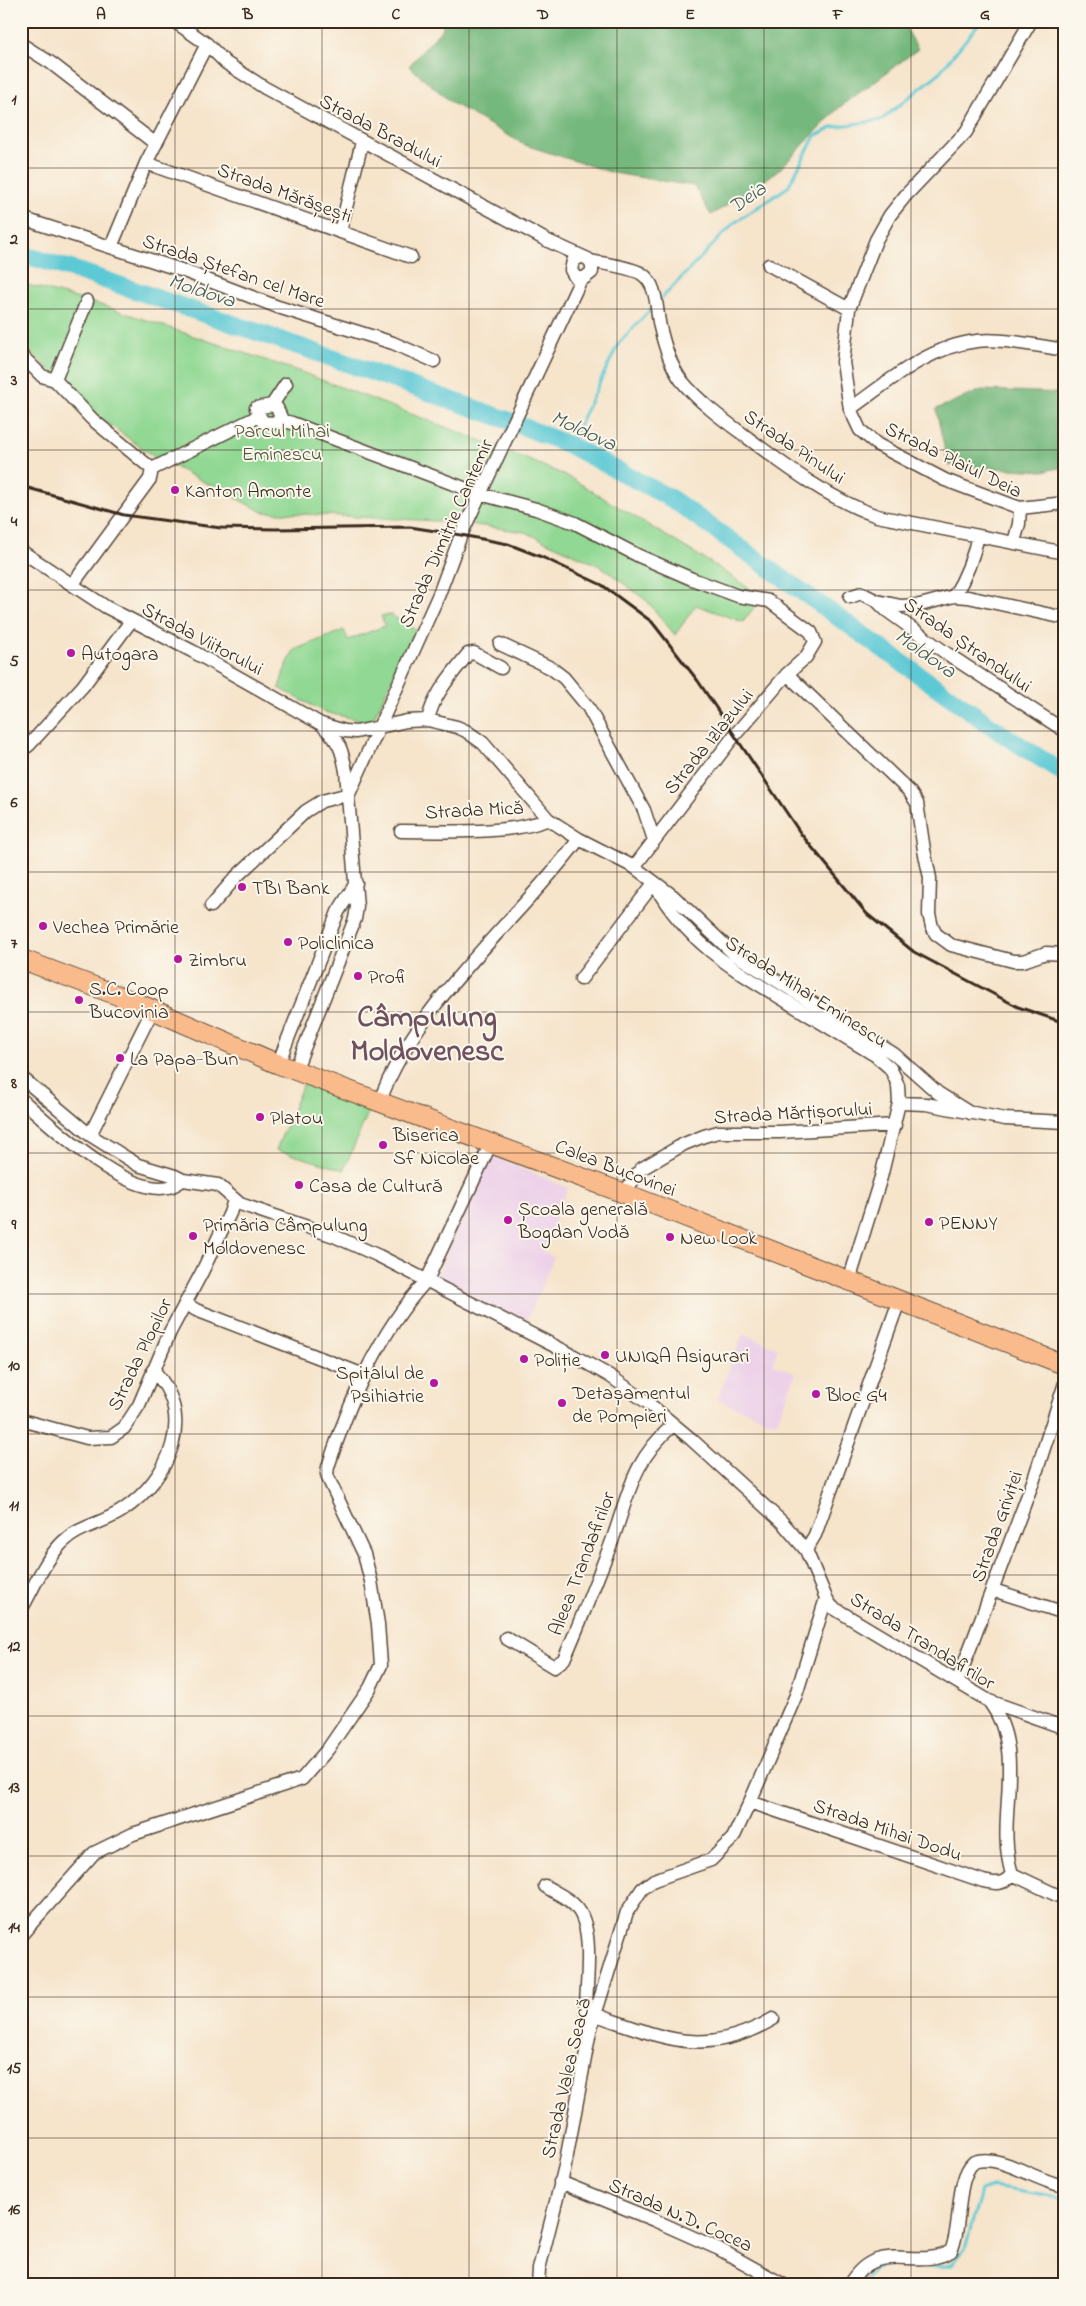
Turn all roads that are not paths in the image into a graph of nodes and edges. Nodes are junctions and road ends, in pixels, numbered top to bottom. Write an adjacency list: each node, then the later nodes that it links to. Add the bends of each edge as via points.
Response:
1 (174, 21): 4 (street, Strada Bradului)
2 (1031, 21): 16 (street, Strada Plaiul Deia, via 966,132 890,215 876,240)
3 (21, 44): 6 (street, via 51,63)
4 (207, 44): 5 (street, Strada Bradului, via 226,63 250,79); 6 (street)
5 (362, 142): 9 (street); 12 (street, Strada Bradului)
6 (156, 144): 7 (street)
7 (146, 163): 9 (street, Strada Mărășești); 10 (street)
8 (21, 218): 10 (street, Strada Ștefan cel Mare)
9 (340, 232): 11 (street, Strada Mărășești)
10 (111, 247): 19 (street, Strada Ștefan cel Mare, via 278,307 393,343)
11 (411, 257)
12 (586, 259): 14 (street, via 592,272); 14 (street, via 572,264 571,270); 30 (street, Strada Pinului, via 642,274 651,285 668,354 680,379 720,417 771,456 856,508 877,516)
13 (770, 265): 16 (street)
14 (577, 281): 27 (street, Strada Dimitrie Cantemir)
15 (87, 301): 20 (street)
16 (849, 309): 23 (street, Strada Plaiul Deia, via 843,362)
17 (1065, 350): 23 (street, via 987,340 952,346 922,359)
18 (21, 355): 20 (street, via 42,376)
19 (434, 361)
20 (55, 380): 26 (street, via 92,419)
21 (286, 384): 22 (street)
22 (272, 405): 24 (street, via 256,408); 25 (street)
23 (850, 409): 29 (street, Strada Plaiul Deia, via 860,430 878,445 945,480)
24 (260, 416): 25 (street, via 268,423); 26 (street)
25 (282, 420): 27 (street)
26 (152, 469): 34 (street, via 150,479)
27 (480, 494): 42 (street, Strada Izlazului, via 575,523 692,579 738,596 768,601 811,632 815,642 806,657); 45 (street, Strada Dimitrie Cantemir)
28 (1065, 503): 29 (street)
29 (1020, 508): 31 (street, Strada Plaiul Deia)
30 (978, 536): 31 (street, Strada Pinului); 36 (street, via 973,558)
31 (1014, 542): 33 (street, Strada Pinului)
32 (21, 551): 34 (street, Strada Viitorului)
33 (1065, 553)
34 (72, 585): 39 (street, Strada Viitorului)
35 (850, 596): 37 (street, via 861,593)
36 (954, 596): 37 (street, via 920,605 901,606); 38 (street)
37 (876, 601): 46 (street, Strada Ștrandului, via 946,653)
38 (1065, 618)
39 (131, 621): 44 (street, Strada Viitorului, via 192,651); 47 (street, via 84,686)
40 (500, 644): 52 (street, via 551,668 564,678 588,708 637,796)
41 (501, 668): 43 (street, via 474,653 468,654 441,689)
42 (787, 674): 52 (street, Strada Izlazului, via 734,736); 57 (street, via 917,803 930,878 929,914 932,927 943,941 1013,961 1023,961 1046,952)
43 (428, 720): 45 (street, Strada Mihai Eminescu, via 398,722); 49 (street, Strada Mihai Eminescu, via 457,727 482,743)
44 (321, 724): 45 (street, Strada Viitorului, via 345,731); 48 (street, Strada Dimitrie Cantemir, via 336,738 342,750)
45 (378, 728): 48 (street, Strada Dimitrie Cantemir)
46 (1065, 731)
47 (21, 751)
48 (349, 794): 54 (street, Strada Dimitrie Cantemir); 56 (street, via 322,801 306,811 237,876)
49 (548, 820): 50 (street, Strada Mică, via 524,827); 51 (street, Strada Mihai Eminescu)
50 (401, 831)
51 (579, 838): 53 (street, Strada Mihai Eminescu); 65 (street, via 433,1009 391,1072)
52 (654, 840): 53 (street, Strada Izlazului)
53 (634, 868): 55 (street, Strada Mihai Eminescu)
54 (356, 883): 61 (street, via 338,912); 62 (street, Strada Dimitrie Cantemir, via 355,918)
55 (654, 883): 59 (street); 66 (street, Strada Mihai Eminescu, via 666,904 689,931 727,965 883,1061 895,1078); 67 (street, Strada Mihai Eminescu, via 673,896 734,954 882,1047 938,1093)
56 (211, 906)
57 (1065, 954)
58 (21, 959): 60 (highway, Calea Bucovinei)
59 (581, 978)
60 (153, 1009): 61 (highway, Calea Bucovinei); 70 (street)
61 (278, 1064): 62 (highway, Calea Bucovinei)
62 (296, 1071): 65 (highway, Calea Bucovinei)
63 (21, 1076): 70 (street)
64 (21, 1099): 72 (street, via 63,1136 121,1176 152,1186 169,1187)
65 (380, 1100): 71 (highway, Calea Bucovinei)
66 (899, 1103): 67 (street, Strada Mihai Eminescu, via 926,1104); 69 (street)
67 (970, 1113): 68 (street, Strada Mihai Eminescu, via 1005,1119)
68 (1065, 1122)
69 (895, 1125): 73 (street, Strada Mărțișorului, via 718,1132 684,1144 641,1169); 76 (street)
70 (90, 1135): 72 (street, via 138,1165)
71 (491, 1143): 73 (highway, Calea Bucovinei); 75 (street)
72 (183, 1180): 74 (street, Strada Trandafirilor, via 218,1185)
73 (624, 1193): 76 (highway, Calea Bucovinei)
74 (234, 1200): 75 (street, Strada Trandafirilor, via 334,1236); 78 (street, Strada Plopilor)
75 (427, 1280): 81 (street, via 384,1338); 84 (street, Strada Trandafirilor, via 594,1366 629,1388)
76 (848, 1281): 77 (highway, Calea Bucovinei)
77 (899, 1301): 79 (highway, Calea Bucovinei); 85 (street, via 815,1535)
78 (185, 1303): 80 (street, Strada Plopilor); 81 (street)
79 (1065, 1365)
80 (153, 1370): 83 (street, Strada Plopilor, via 131,1419 111,1437 87,1438); 88 (street, via 170,1397 176,1418 174,1442 162,1468 148,1489 123,1510 76,1532 59,1545)
81 (364, 1375): 98 (street, via 327,1474 364,1554 371,1581 380,1665 370,1688 328,1749 302,1779 133,1834 94,1853)
82 (1065, 1383): 86 (street, Strada Griviței)
83 (21, 1420)
84 (673, 1425): 85 (street, Strada Trandafirilor, via 726,1469); 90 (street, Aleea Trandafirilor, via 653,1445 636,1470 609,1549 564,1659 554,1667)
85 (806, 1550): 87 (street, Strada Trandafirilor)
86 (993, 1590): 89 (street); 91 (street, Strada Griviței)
87 (826, 1598): 91 (street, Strada Trandafirilor, via 832,1607); 94 (street, Strada Valea Seacă, via 796,1695)
88 (21, 1610)
89 (1065, 1614)
90 (506, 1638)
91 (958, 1680): 92 (street, Strada Trandafirilor)
92 (989, 1701): 93 (street); 95 (street, Strada Trandafirilor, via 1007,1736 1007,1843)
93 (1065, 1728)
94 (750, 1802): 95 (street, Strada Mihai Dodu, via 994,1884 1003,1883); 99 (street, Strada Valea Seacă, via 732,1838 711,1860 654,1880 642,1889 627,1912)
95 (1012, 1874): 97 (street)
96 (544, 1886): 101 (street, via 568,1900 582,1915 587,1948 589,1982 586,2011)
97 (1065, 1899)
98 (21, 1935)
99 (596, 2015): 100 (street, via 681,2042 711,2042 755,2029); 101 (street, Strada Valea Seacă)
100 (773, 2018)
101 (590, 2031): 102 (street, Strada Valea Seacă)
102 (560, 2182): 104 (street, Strada Valea Seacă); 105 (street, Strada N.D. Cocea, via 719,2249)
103 (1065, 2186): 106 (street, via 996,2162 974,2162 966,2172 951,2251 932,2258 875,2260 863,2266)
104 (538, 2285)
105 (784, 2285)
106 (849, 2285)

